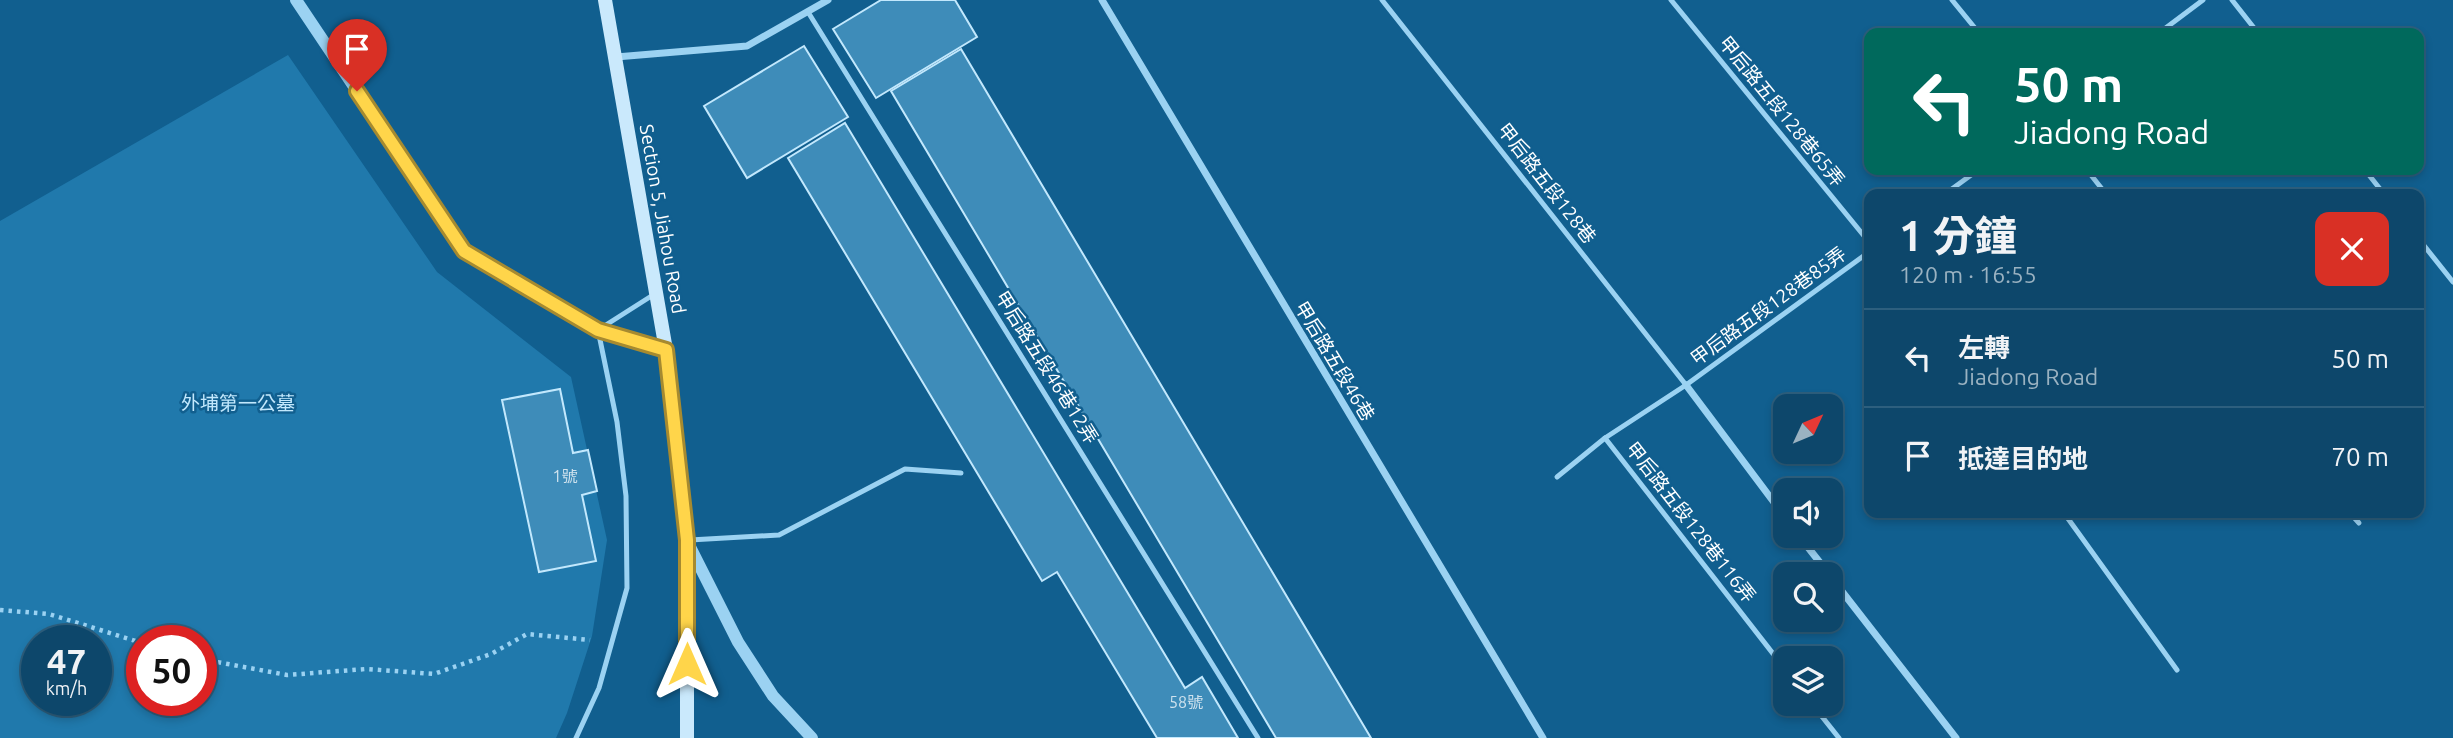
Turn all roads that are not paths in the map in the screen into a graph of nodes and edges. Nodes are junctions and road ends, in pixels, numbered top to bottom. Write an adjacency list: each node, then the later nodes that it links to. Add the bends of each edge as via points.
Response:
1 (296, 0): 27 (street, via 464,251)
2 (605, 0): 15 (main road, Section 5, Jiahou Road)
3 (828, 0): 11 (street)
4 (1101, 0): 48 (street, 甲后路五段46巷)
5 (1394, 0): 10 (lane)
6 (1671, 0): 22 (lane, 甲后路五段128巷65弄)
7 (1952, 0): 12 (lane)
8 (2203, 0): 13 (lane)
9 (2232, 0): 14 (lane)
10 (1385, 3): 29 (lane, 甲后路五段128巷)
11 (808, 12): 15 (street, via 747,46); 47 (lane, 甲后路五段46巷12弄)
12 (1975, 28)
13 (2166, 28)
14 (2254, 28)
15 (616, 57): 26 (main road, Section 5, Jiahou Road)
16 (1971, 175): 19 (lane)
17 (2091, 175): 20 (lane)
18 (2369, 175): 21 (lane)
19 (1952, 189)
20 (2102, 189)
21 (2380, 189)
22 (1864, 236)
23 (2424, 246): 25 (lane)
24 (1864, 256): 29 (lane, 甲后路五段128巷85弄)
25 (2453, 282)
26 (656, 293): 27 (lane); 28 (main road, Section 5, Jiahou Road)
27 (598, 330): 28 (street); 44 (lane, via 626,496 627,588 599,688)
28 (666, 350): 37 (main road, Section 5, Jiahou Road)
29 (1686, 385): 30 (lane, 甲后路五段128巷116弄); 33 (street)
30 (1605, 438): 32 (lane); 41 (lane, 甲后路五段128巷116弄)
31 (961, 473): 37 (lane, via 905,469 779,535)
32 (1557, 477)
33 (1773, 502)
34 (2068, 518): 42 (lane)
35 (2354, 518): 36 (lane)
36 (2359, 523)
37 (687, 540): 45 (main road, Section 5, Jiahou Road); 46 (street, via 738,642 773,696)
38 (1809, 548): 39 (street)
39 (1820, 562)
40 (1843, 592): 50 (street)
41 (1773, 654)
42 (2177, 670)
43 (1822, 716): 49 (lane)
44 (576, 738)
45 (687, 738)
46 (812, 738)
47 (1258, 738)
48 (1543, 738)
49 (1839, 738)
50 (1956, 738)

